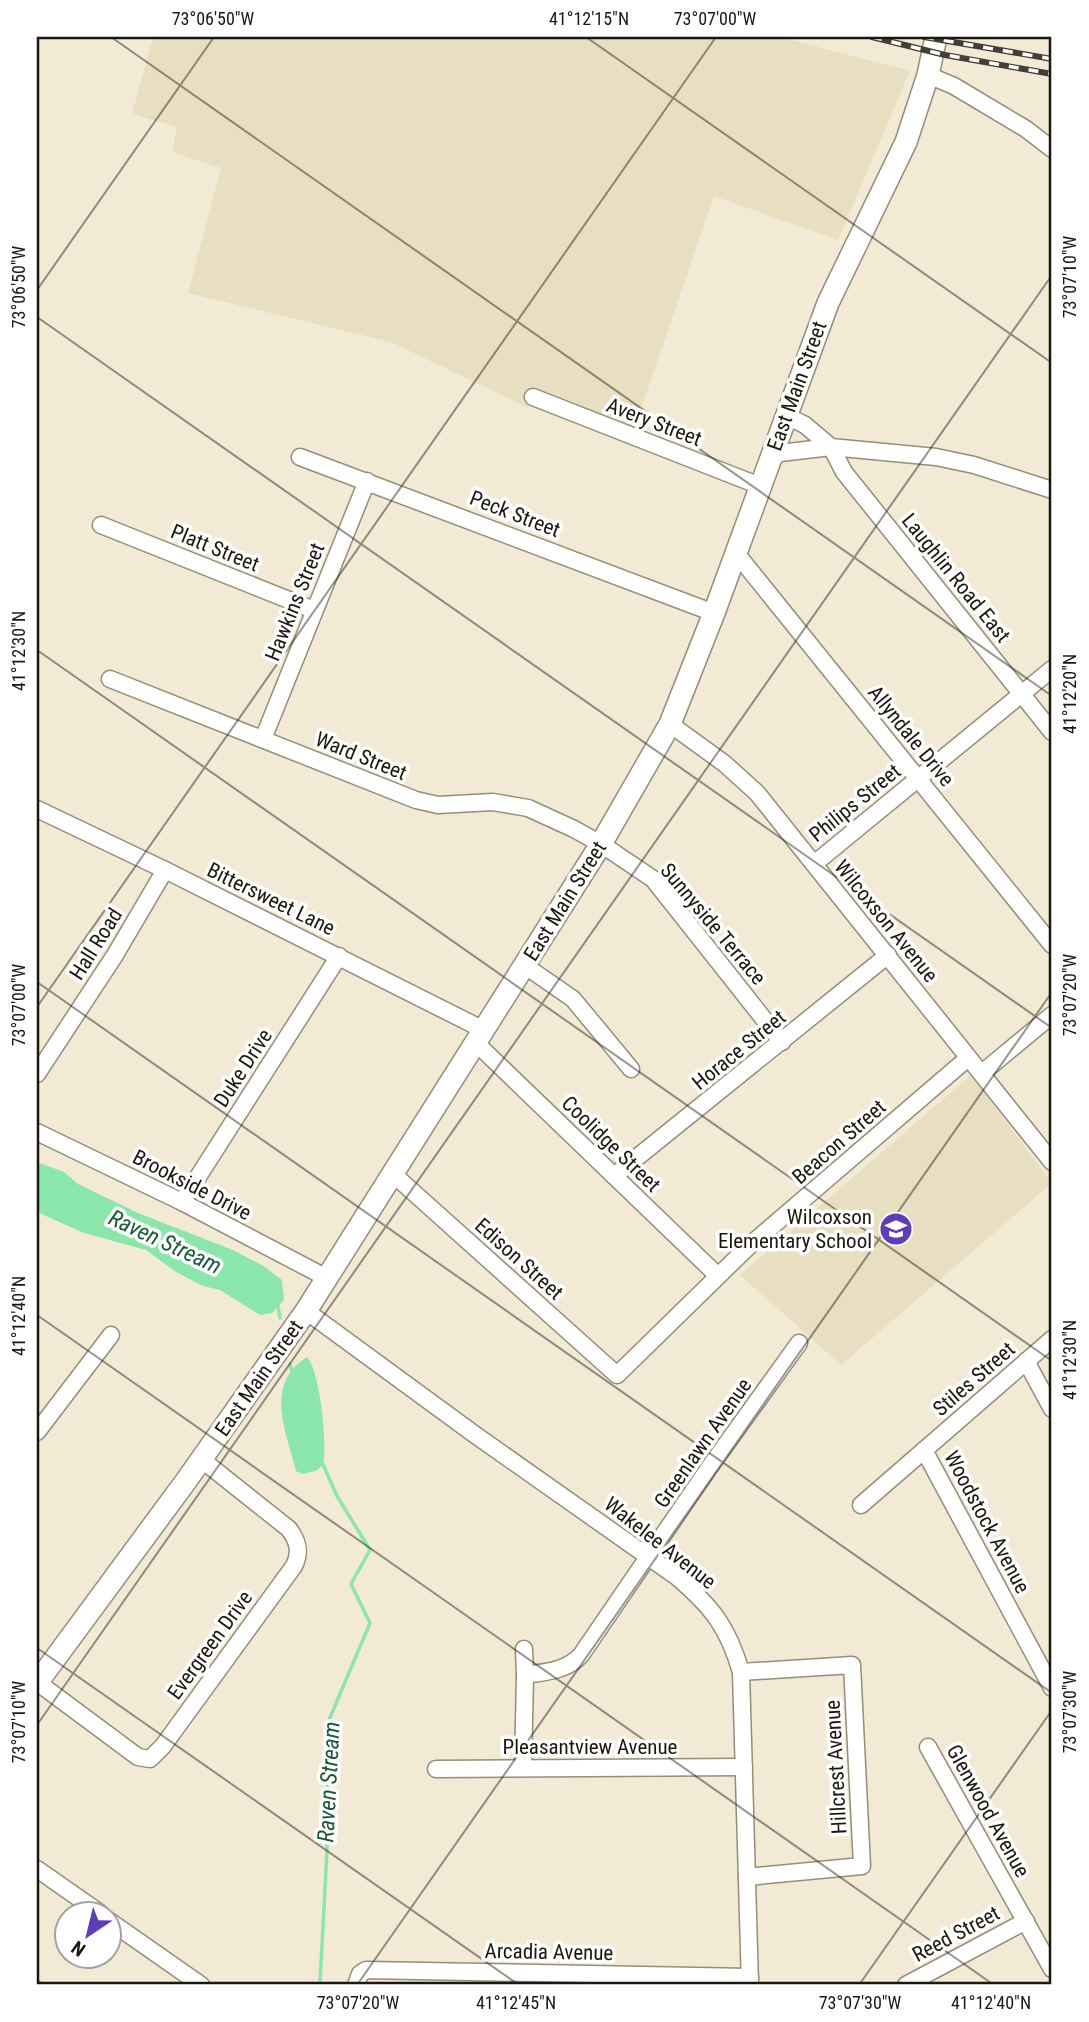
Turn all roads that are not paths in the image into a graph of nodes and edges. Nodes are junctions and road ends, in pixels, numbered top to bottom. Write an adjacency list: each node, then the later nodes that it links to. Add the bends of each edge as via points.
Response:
1 (936, 37): 2 (main road, East Main Street)
2 (928, 75): 3 (street, via 954,86); 5 (main road, East Main Street, via 906,142 828,303)
3 (1052, 149)
4 (533, 397): 10 (street, Avery Street)
5 (785, 415): 6 (street); 8 (main road, East Main Street)
6 (831, 447): 8 (street, via 790,450); 11 (street, via 936,457); 18 (street, Laughlin Road East, via 844,472)
7 (300, 457): 9 (street, Peck Street)
8 (769, 460): 10 (main road, East Main Street)
9 (367, 481): 14 (street, Hawkins Street); 15 (street, Peck Street)
10 (760, 486): 13 (main road, East Main Street)
11 (1052, 490)
12 (101, 525): 14 (street, Platt Street)
13 (736, 553): 15 (main road, East Main Street); 22 (street, Allyndale Drive)
14 (314, 610): 21 (street, Hawkins Street)
15 (714, 613): 19 (main road, East Main Street)
16 (1052, 669): 18 (street, Philips Street)
17 (110, 679): 21 (street, Ward Street)
18 (1021, 694): 20 (street, Laughlin Road East); 22 (street, Philips Street)
19 (670, 724): 24 (main road, East Main Street); 25 (street, Wilcoxson Avenue, via 748,784)
20 (1052, 732)
21 (262, 739): 24 (street, Ward Street, via 416,800 528,808)
22 (919, 778): 25 (street, Philips Street); 27 (street, Allyndale Drive)
23 (37, 809): 26 (street, Bittersweet Lane)
24 (601, 844): 30 (main road, East Main Street); 33 (street, Sunnyside Terrace, via 653,879)
25 (814, 864): 28 (street, Wilcoxson Avenue)
26 (165, 870): 29 (street, Bittersweet Lane); 37 (street, Hall Road, via 116,955)
27 (1052, 945)
28 (888, 955): 33 (street, Horace Street); 34 (street, Wilcoxson Avenue)
29 (339, 956): 32 (street, Bittersweet Lane); 42 (street, Duke Drive)
30 (524, 965): 32 (main road, East Main Street); 35 (street, via 573,999)
31 (1052, 1015): 36 (street)
32 (480, 1036): 40 (main road, East Main Street); 41 (street, Coolidge Street)
33 (782, 1042): 41 (street, Horace Street)
34 (968, 1058): 36 (street, Wilcoxson Avenue); 43 (street, Beacon Street)
35 (631, 1069)
36 (982, 1073): 39 (street, Wilcoxson Avenue)
37 (37, 1074)
38 (37, 1132): 42 (street, Brookside Drive)
39 (1052, 1162)
40 (393, 1174): 44 (main road, East Main Street); 50 (street, Edison Street)
41 (614, 1175): 43 (street, Coolidge Street)
42 (182, 1202): 44 (street, Brookside Drive)
43 (717, 1275): 50 (street, Beacon Street)
44 (327, 1278): 45 (main road, East Main Street)
45 (306, 1311): 54 (main road, East Main Street); 56 (street, Wakelee Avenue)
46 (111, 1335): 52 (street)
47 (1052, 1339): 49 (street, Stiles Street)
48 (799, 1343): 56 (street, Greenlawn Avenue)
49 (1026, 1361): 51 (street); 53 (street, Stiles Street)
50 (617, 1375)
51 (1052, 1409)
52 (37, 1432)
53 (924, 1450): 55 (street, Stiles Street); 61 (street, Woodstock Avenue)
54 (201, 1459): 59 (main road, East Main Street); 59 (street, Evergreen Drive, via 289,1529 298,1555 163,1746 150,1759 138,1757)
55 (861, 1506)
56 (650, 1557): 58 (street, Wakelee Avenue, via 717,1617 730,1638); 60 (street, Greenlawn Avenue, via 575,1662 559,1670)
57 (524, 1648): 60 (street)
58 (741, 1672): 63 (street, Wakelee Avenue); 67 (street, Hillcrest Avenue, via 852,1665 862,1866)
59 (39, 1675)
60 (525, 1675): 64 (street)
61 (1052, 1688)
62 (928, 1746): 69 (street, Glenwood Avenue)
63 (744, 1767): 64 (street, Pleasantview Avenue); 67 (street, Wakelee Avenue)
64 (523, 1768): 65 (street, Pleasantview Avenue)
65 (436, 1769)
66 (37, 1869): 68 (street)
67 (747, 1877): 72 (street, Wakelee Avenue)
68 (80, 1899)
69 (1026, 1920): 71 (street, Glenwood Avenue); 75 (street, Reed Street)
70 (122, 1930): 73 (street)
71 (1052, 1969)
72 (750, 1981): 74 (street, Arcadia Avenue, via 366,1970)
73 (201, 1985)
74 (356, 1985)
75 (906, 1985)

